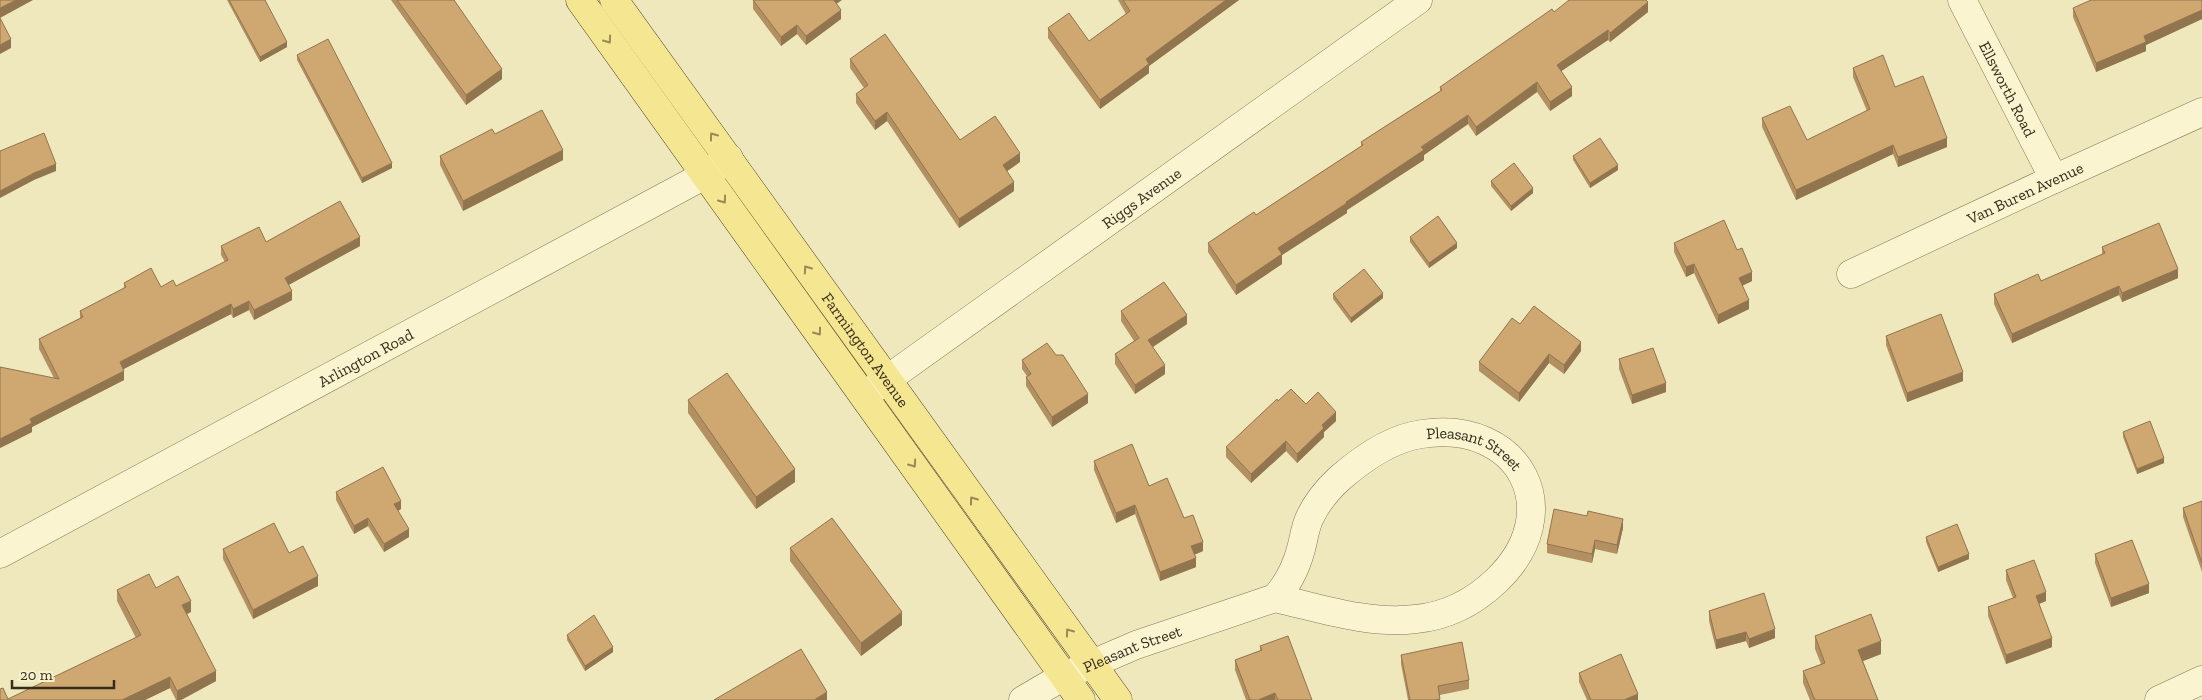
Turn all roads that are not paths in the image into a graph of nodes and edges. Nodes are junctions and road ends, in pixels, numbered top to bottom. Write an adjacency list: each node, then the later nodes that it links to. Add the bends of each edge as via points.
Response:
1 (580, 0): 7 (main road, Farmington Avenue, one-way to 7)
2 (614, 0): 6 (main road, Farmington Avenue, one-way to 2)
3 (1418, 0): 10 (street, Riggs Avenue)
4 (1962, 0): 8 (street, Ellsworth Road)
5 (2202, 112): 8 (street, Van Buren Avenue)
6 (729, 158): 7 (street, Arlington Road); 10 (main road, Farmington Avenue, one-way to 6)
7 (705, 175): 11 (main road, Farmington Avenue, one-way to 11); 12 (street, Arlington Road)
8 (2054, 179): 9 (street, Van Buren Avenue)
9 (1851, 274)
10 (886, 380): 11 (street, Riggs Avenue); 14 (main road, Farmington Avenue, one-way to 10)
11 (864, 396): 15 (main road, Farmington Avenue, one-way to 15)
12 (0, 554)
13 (1275, 598): 13 (street, Pleasant Street, via 1377,620 1416,619 1454,609 1489,588 1507,571 1518,554 1532,509 1525,480 1507,454 1482,439 1460,434 1423,434 1391,443 1358,464 1326,492 1310,517 1290,580); 14 (street, Pleasant Street, via 1136,645)
14 (1092, 664): 15 (street, Pleasant Street); 19 (main road, Farmington Avenue)
15 (1064, 676): 17 (street, Pleasant Street); 18 (main road, Farmington Avenue)
16 (2202, 680): 20 (street)
17 (1023, 700)
18 (1081, 700)
19 (1118, 700)
20 (2159, 700)

